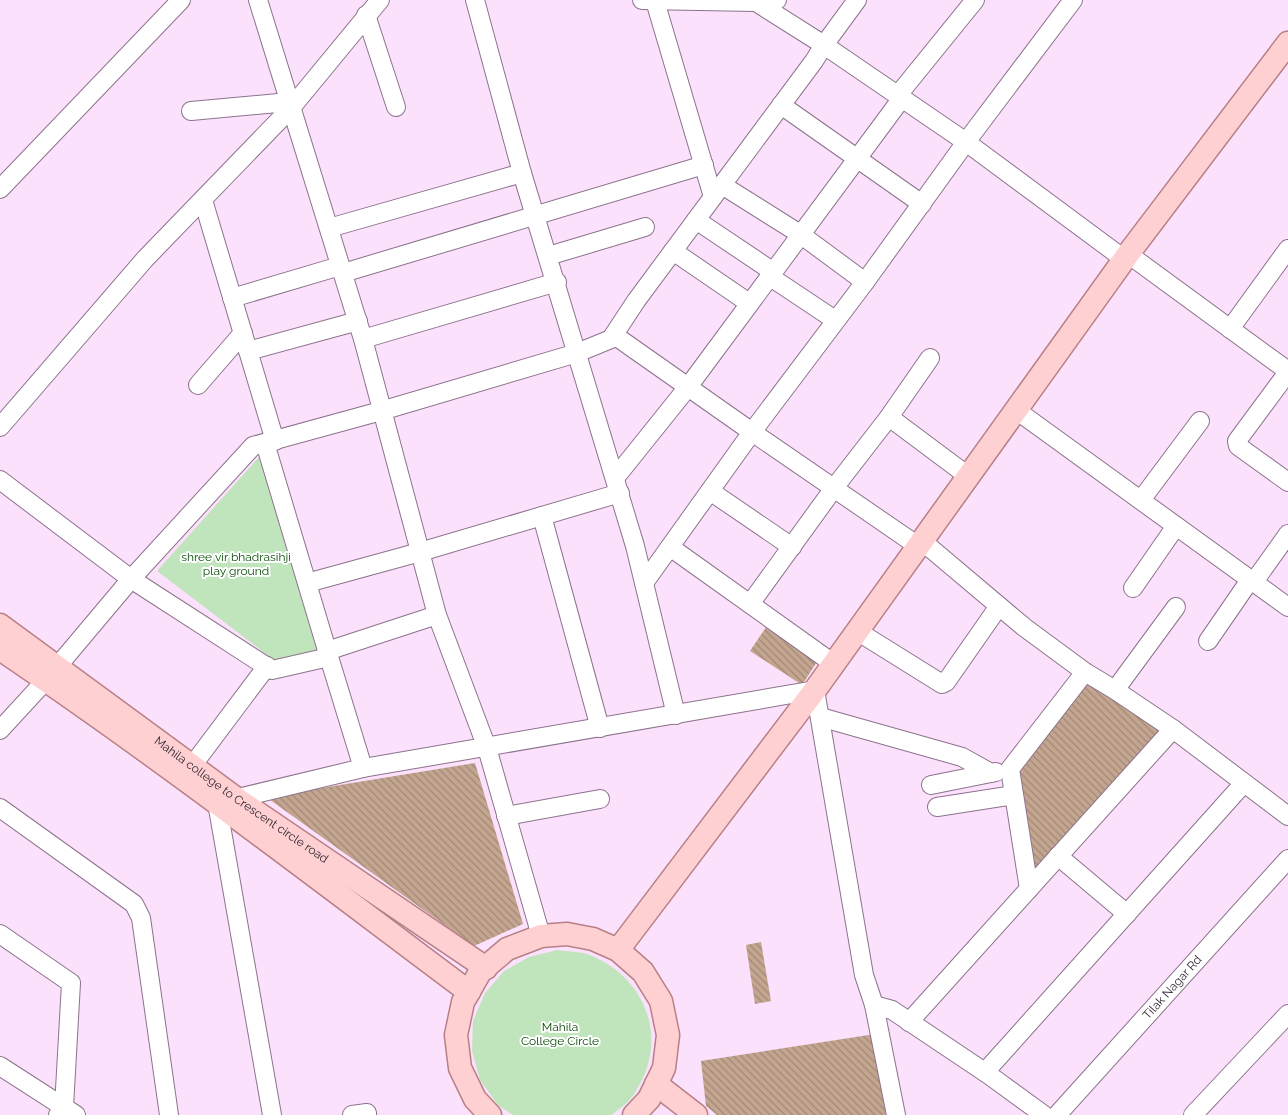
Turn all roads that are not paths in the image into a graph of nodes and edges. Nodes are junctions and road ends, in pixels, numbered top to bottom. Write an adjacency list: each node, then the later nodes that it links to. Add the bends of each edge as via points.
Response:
1 (181, 0): 23 (street)
2 (258, 0): 15 (street)
3 (380, 0): 11 (street)
4 (475, 0): 22 (street)
5 (649, 0): 10 (street); 21 (street)
6 (778, 0): 10 (street)
7 (857, 0): 13 (street)
8 (974, 0): 14 (street)
9 (1073, 0): 19 (street)
10 (756, 2): 13 (street)
11 (366, 15): 15 (street); 17 (street)
12 (1288, 43): 35 (main road)
13 (824, 45): 14 (street); 16 (street)
14 (900, 97): 19 (street); 20 (street)
15 (290, 105): 18 (street); 25 (street); 30 (street)
16 (781, 105): 20 (street); 24 (street)
17 (396, 107)
18 (191, 112)
19 (966, 142): 26 (street); 35 (street)
20 (858, 158): 26 (street); 31 (street)
21 (704, 165): 24 (street); 27 (street)
22 (522, 173): 27 (street); 30 (street)
23 (0, 189)
24 (718, 191): 28 (street); 31 (street)
25 (203, 200): 40 (street); 58 (street, via 145,259)
26 (922, 204): 39 (street)
27 (535, 216): 34 (street); 36 (street)
28 (696, 220): 33 (street); 37 (street)
29 (645, 227): 34 (street)
30 (329, 228): 36 (street)
31 (800, 234): 37 (street); 39 (street)
32 (1288, 249): 44 (street)
33 (673, 251): 41 (street); 46 (street)
34 (548, 256): 38 (street)
35 (1126, 256): 44 (street); 54 (main road)
36 (341, 269): 40 (street); 43 (street)
37 (771, 274): 41 (street); 42 (street)
38 (556, 282): 47 (street); 49 (street)
39 (865, 282): 42 (street)
40 (232, 298): 45 (street)
41 (749, 303): 53 (street)
42 (835, 320): 59 (street)
43 (358, 321): 47 (street); 48 (street)
44 (1230, 329): 51 (street)
45 (243, 334): 48 (street); 52 (street)
46 (614, 335): 49 (street); 53 (street)
47 (363, 338): 55 (street)
48 (248, 351): 60 (street)
49 (578, 353): 55 (street); 64 (street)
50 (930, 358): 56 (street)
51 (1288, 372): 63 (street, via 1237,441 1238,446)
52 (198, 385)
53 (688, 387): 59 (street); 64 (street)
54 (1016, 410): 61 (main road); 67 (street)
55 (381, 411): 60 (street); 74 (street)
56 (889, 417): 61 (street); 65 (street)
57 (1200, 421): 67 (street)
58 (0, 427)
59 (752, 432): 65 (street); 66 (street)
60 (270, 442): 75 (street, via 253,446); 77 (street)
61 (968, 476): 71 (main road)
62 (0, 480): 75 (street)
63 (1288, 482)
64 (617, 486): 68 (street); 78 (street)
65 (834, 488): 71 (street); 73 (street)
66 (710, 491): 72 (street); 73 (street)
67 (1141, 500): 69 (street)
68 (542, 516): 74 (street); 98 (street)
69 (1176, 526): 76 (street); 79 (street)
70 (1288, 534): 76 (street)
71 (920, 543): 81 (street); 86 (main road)
72 (670, 547): 78 (street); 80 (street)
73 (792, 547): 80 (street)
74 (420, 552): 77 (street); 84 (street)
75 (130, 579): 91 (street); 93 (street)
76 (1252, 581): 83 (street); 87 (street)
77 (307, 583): 89 (street)
78 (644, 583): 96 (street)
79 (1133, 588)
80 (750, 604): 90 (street)
81 (999, 606): 86 (street, via 944,684 939,684); 92 (street)
82 (1176, 607): 95 (street)
83 (1288, 607)
84 (438, 616): 89 (street); 101 (street)
85 (0, 625): 93 (main road, Mahila college to Crescent circle road)
86 (858, 631): 90 (main road)
87 (1208, 640)
88 (0, 649): 93 (main road, Mahila college to Crescent circle road)
89 (328, 654): 91 (street, via 272,670); 103 (street)
90 (834, 664): 94 (main road)
91 (267, 666): 102 (street)
92 (1085, 672): 95 (street); 104 (street)
93 (51, 673): 100 (street); 102 (main road, Mahila college to Crescent circle road); 110 (main road, Mahila college to Crescent circle road)
94 (815, 690): 96 (street); 97 (street); 121 (main road)
95 (1114, 690): 99 (street)
96 (676, 715): 98 (street)
97 (820, 717): 105 (street, via 962,758); 124 (street, via 864,975)
98 (600, 728): 101 (street)
99 (1173, 729): 106 (street); 115 (street)
100 (0, 730)
101 (486, 748): 103 (street); 113 (street)
102 (192, 766): 110 (main road, Mahila college to Crescent circle road)
103 (363, 768): 110 (street)
104 (1010, 769): 105 (street); 108 (street)
105 (991, 773): 107 (street)
106 (1244, 783): 114 (street); 118 (street)
107 (931, 785)
108 (1014, 795): 111 (street); 117 (street)
109 (600, 799): 113 (street)
110 (227, 801): 122 (main road, Mahila college to Crescent circle road); 123 (main road, Mahila college to Crescent circle road); 133 (street)
111 (937, 807)
112 (0, 808): 132 (street, via 138,909)
113 (506, 816): 120 (street)
114 (1288, 816)
115 (1058, 856): 117 (street); 118 (street)
116 (1288, 859): 138 (street, Tilak Nagar Rd)
117 (1029, 889): 126 (street)
118 (1127, 914): 128 (street)
119 (0, 934): 130 (street, via 70,983)
120 (541, 936): 121 (main road, via 567,934 594,939); 122 (main road, via 508,949)
121 (618, 950): 129 (main road, via 643,972 661,1001 668,1035 664,1068)
122 (486, 968): 123 (main road, via 480,972)
123 (469, 992): 134 (main road, via 463,1002 456,1035 460,1068 475,1099)
124 (874, 1005): 126 (street, via 892,1010); 136 (street)
125 (1288, 1014): 139 (street)
126 (909, 1022): 128 (street)
127 (0, 1066): 130 (street)
128 (985, 1072): 137 (street)
129 (656, 1084): 131 (main road); 135 (main road)
130 (66, 1112)
131 (642, 1112)
132 (169, 1115)
133 (272, 1115)
134 (490, 1115)
135 (696, 1115)
136 (896, 1115)
137 (1044, 1115)
138 (1057, 1115)
139 (1193, 1115)

